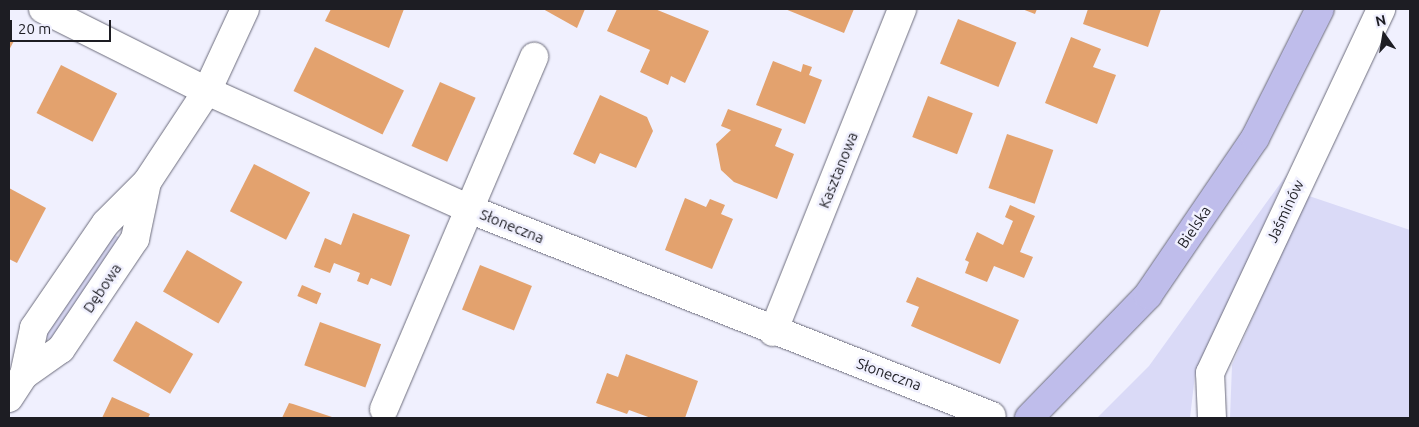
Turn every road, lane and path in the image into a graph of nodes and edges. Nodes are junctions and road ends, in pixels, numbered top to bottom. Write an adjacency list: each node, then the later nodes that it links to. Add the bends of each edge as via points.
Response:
1 (43, 9): 7 (street, Słoneczna)
2 (245, 9): 7 (street)
3 (902, 9): 9 (street, Kasztanowa)
4 (1320, 9): 13 (main road, Bielska, via 1255,138 1148,295)
5 (1381, 9): 14 (street, Jaśminów, via 1210,373)
6 (534, 57): 8 (street)
7 (208, 91): 8 (street, Słoneczna); 10 (street, via 147,182 106,223 34,328 24,375)
8 (469, 209): 9 (street, Słoneczna); 11 (street)
9 (773, 332): 12 (street, Słoneczna)
10 (9, 398)
11 (384, 409)
12 (992, 416)
13 (1028, 418)
14 (1212, 418)

